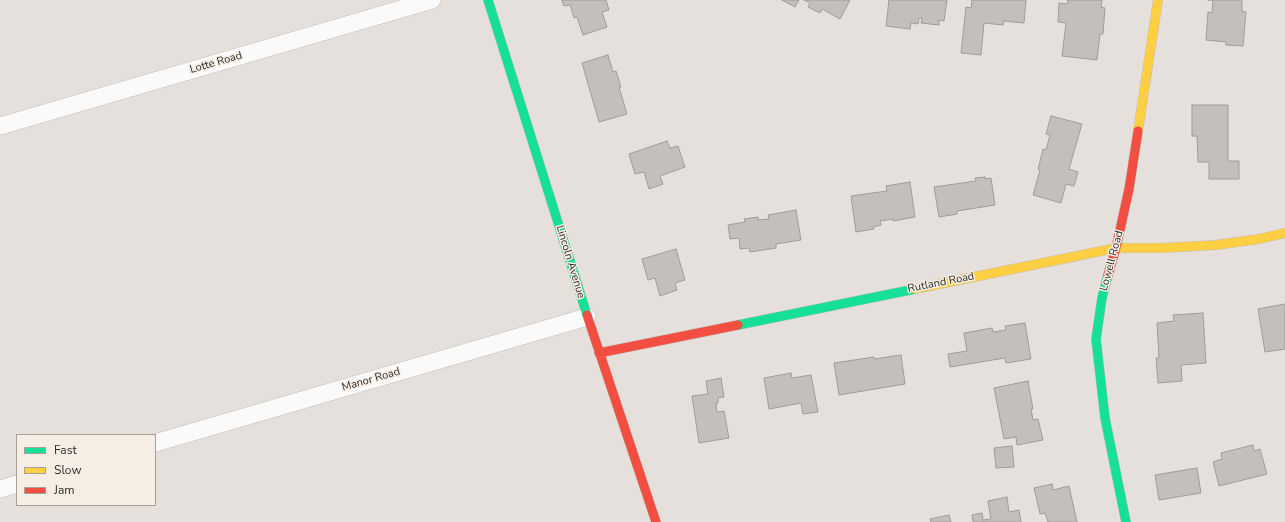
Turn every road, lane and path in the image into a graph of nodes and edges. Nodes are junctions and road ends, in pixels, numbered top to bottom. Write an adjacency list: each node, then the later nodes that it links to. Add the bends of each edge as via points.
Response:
1 (432, 0): 4 (street, Lotte Road)
2 (488, 0): 7 (street, Lincoln Avenue)
3 (1158, 0): 6 (street, Lowell Road, via 1129,189)
4 (0, 126)
5 (1285, 233): 6 (street, Rutland Road, via 1216,245)
6 (1116, 248): 8 (street, Rutland Road); 13 (street, Lowell Road, via 1102,298 1096,339 1105,418)
7 (587, 317): 8 (street, Lincoln Avenue); 9 (street, Manor Road)
8 (599, 353): 12 (street, Lincoln Avenue)
9 (156, 443)
10 (16, 484): 11 (street)
11 (0, 488)
12 (656, 522)
13 (1126, 522)

